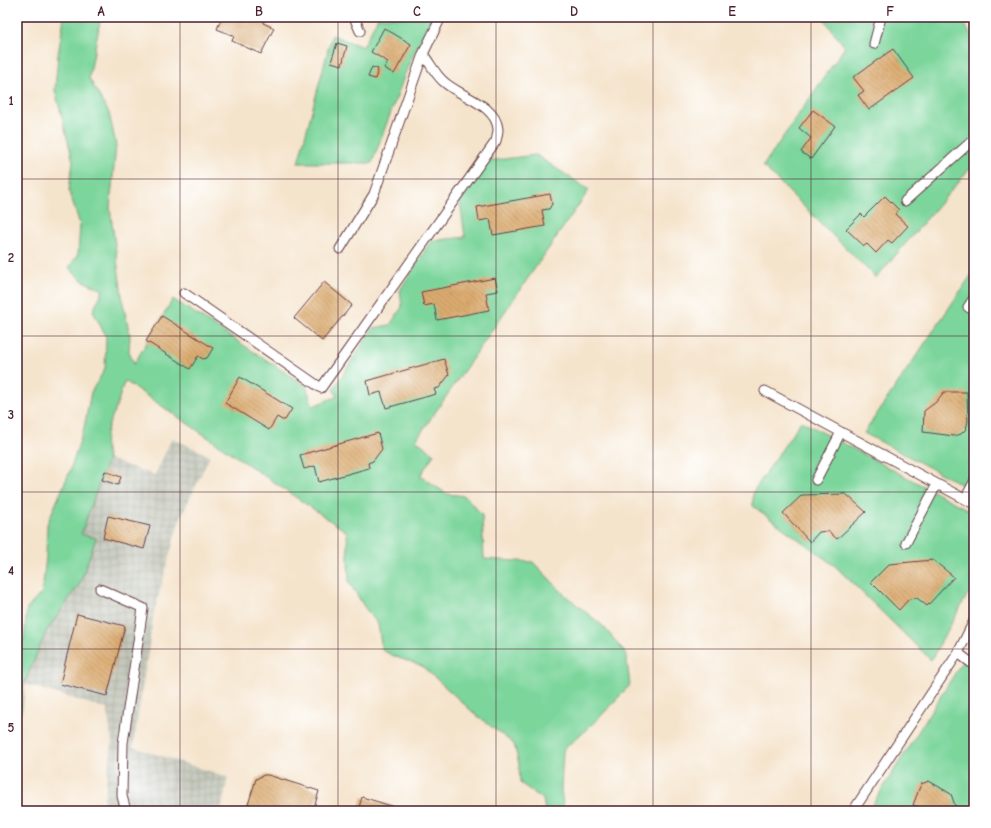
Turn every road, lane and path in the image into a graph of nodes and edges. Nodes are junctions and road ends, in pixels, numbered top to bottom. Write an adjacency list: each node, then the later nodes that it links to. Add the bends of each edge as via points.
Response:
1 (354, 17): 4 (lane)
2 (440, 17): 6 (lane)
3 (881, 17): 5 (lane)
4 (360, 31)
5 (874, 44)
6 (423, 54): 9 (lane, via 374,194); 10 (lane, via 444,82 475,101 496,119 496,141 321,388)
7 (974, 139): 8 (lane)
8 (905, 201)
9 (340, 249)
10 (184, 293)
11 (974, 298): 12 (lane, via 968,307)
12 (974, 311)
13 (765, 391): 14 (lane)
14 (841, 432): 15 (lane); 17 (lane)
15 (816, 480)
16 (974, 482): 18 (lane)
17 (937, 484): 18 (lane); 20 (lane)
18 (965, 499): 19 (lane)
19 (974, 504)
20 (906, 543)
21 (100, 589): 25 (lane, via 142,608 123,743 122,796)
22 (974, 621): 23 (lane)
23 (958, 653): 24 (lane); 26 (lane)
24 (974, 665)
25 (126, 811)
26 (853, 811)

